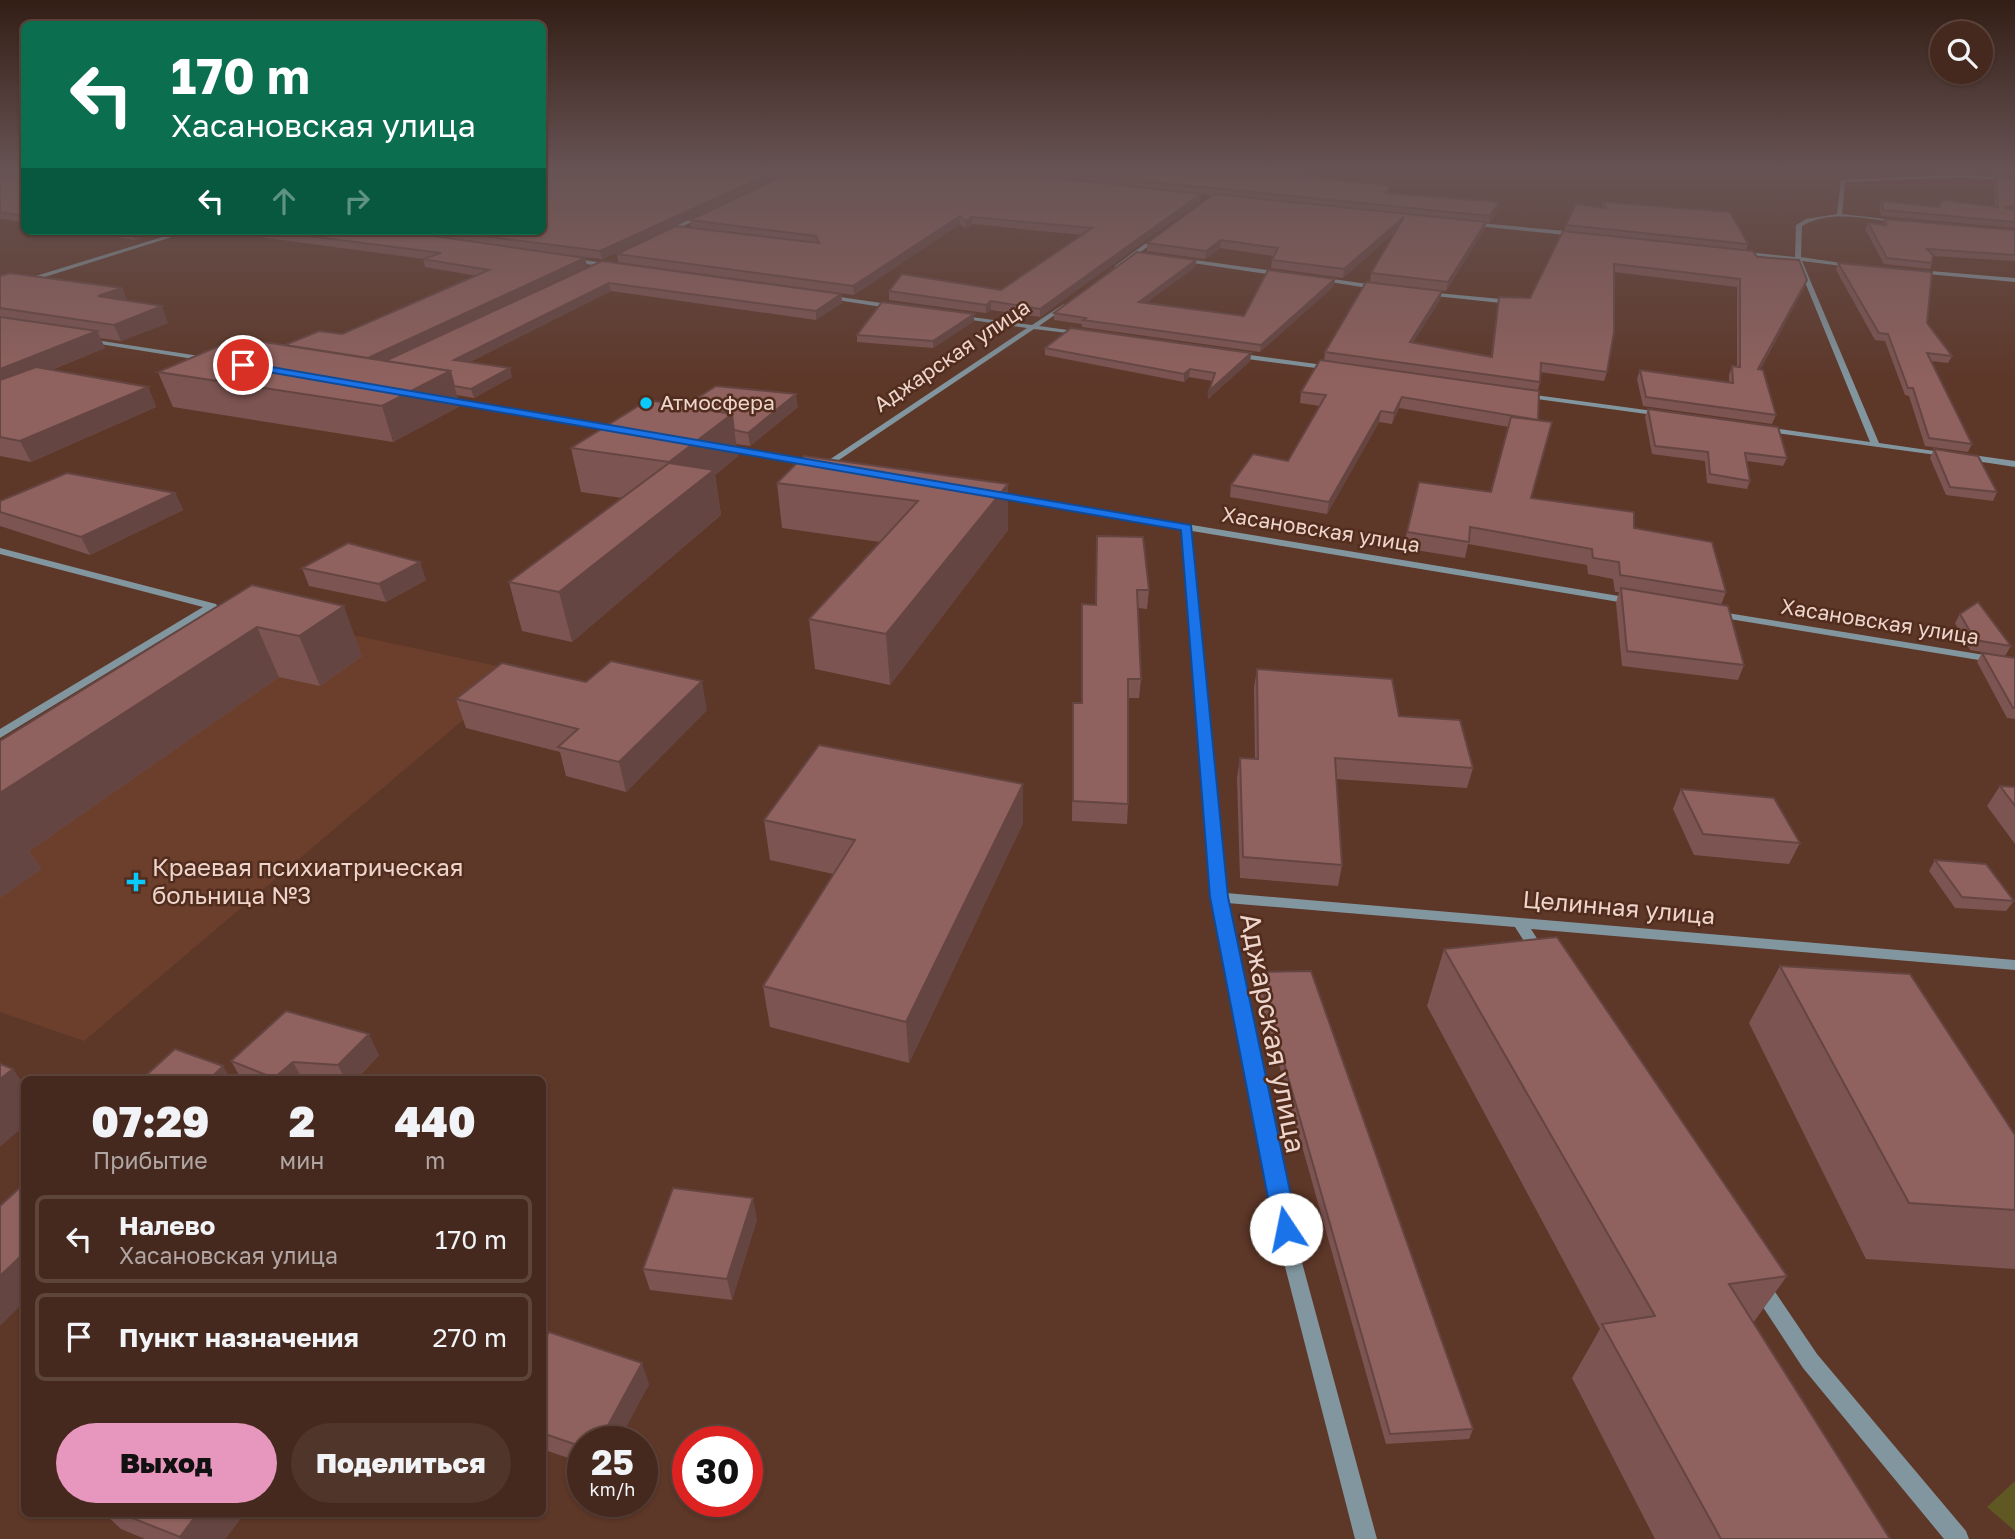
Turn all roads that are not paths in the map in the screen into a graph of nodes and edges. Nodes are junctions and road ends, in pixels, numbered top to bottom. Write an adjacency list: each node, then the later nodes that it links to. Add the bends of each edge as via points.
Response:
1 (150, 243): 20 (street)
2 (1150, 243): 5 (street)
3 (1798, 243): 10 (street)
4 (1732, 251): 10 (street)
5 (1135, 254): 6 (street); 15 (street)
6 (1149, 256)
7 (558, 258): 11 (street)
8 (609, 258): 11 (street)
9 (1176, 259): 17 (street)
10 (1798, 259): 12 (street); 39 (street)
11 (597, 264): 13 (street); 14 (street)
12 (1865, 266)
13 (625, 268)
14 (585, 270)
15 (1113, 270)
16 (1905, 271): 19 (street)
17 (1284, 274)
18 (1311, 278): 21 (street)
19 (2015, 280)
20 (0, 289)
21 (1391, 289)
22 (1418, 293): 24 (street)
23 (817, 295): 26 (street)
24 (1511, 302)
25 (1069, 303): 28 (street, Аджарская улица)
26 (899, 307)
27 (954, 315): 28 (street)
28 (1036, 327): 29 (street); 42 (street, Аджарская улица)
29 (1091, 335)
30 (81, 340): 32 (street)
31 (1229, 354): 33 (street)
32 (216, 361)
33 (1339, 369)
34 (1518, 394): 36 (street)
35 (432, 396): 38 (street)
36 (1670, 416)
37 (1752, 427): 39 (street)
38 (635, 432)
39 (1876, 445): 41 (street)
40 (716, 447): 42 (street)
41 (2015, 464)
42 (824, 466): 43 (street)
43 (838, 468)
44 (982, 493): 45 (street, Хасановская улица)
45 (1187, 527): 47 (street, Хасановская улица); 51 (street, Аджарская улица)
46 (0, 551): 50 (street, via 212,606)
47 (1643, 603)
48 (1698, 612): 49 (street, Хасановская улица)
49 (2015, 663)
50 (0, 734)
51 (1219, 897): 52 (street, Целинная улица); 56 (street, Аджарская улица, via 1291,1255)
52 (1520, 923): 53 (street, Целинная улица); 54 (street)
53 (2015, 965)
54 (1550, 969)
55 (1748, 1269): 57 (street, via 1810,1362)
56 (1366, 1539)
57 (1958, 1539)

